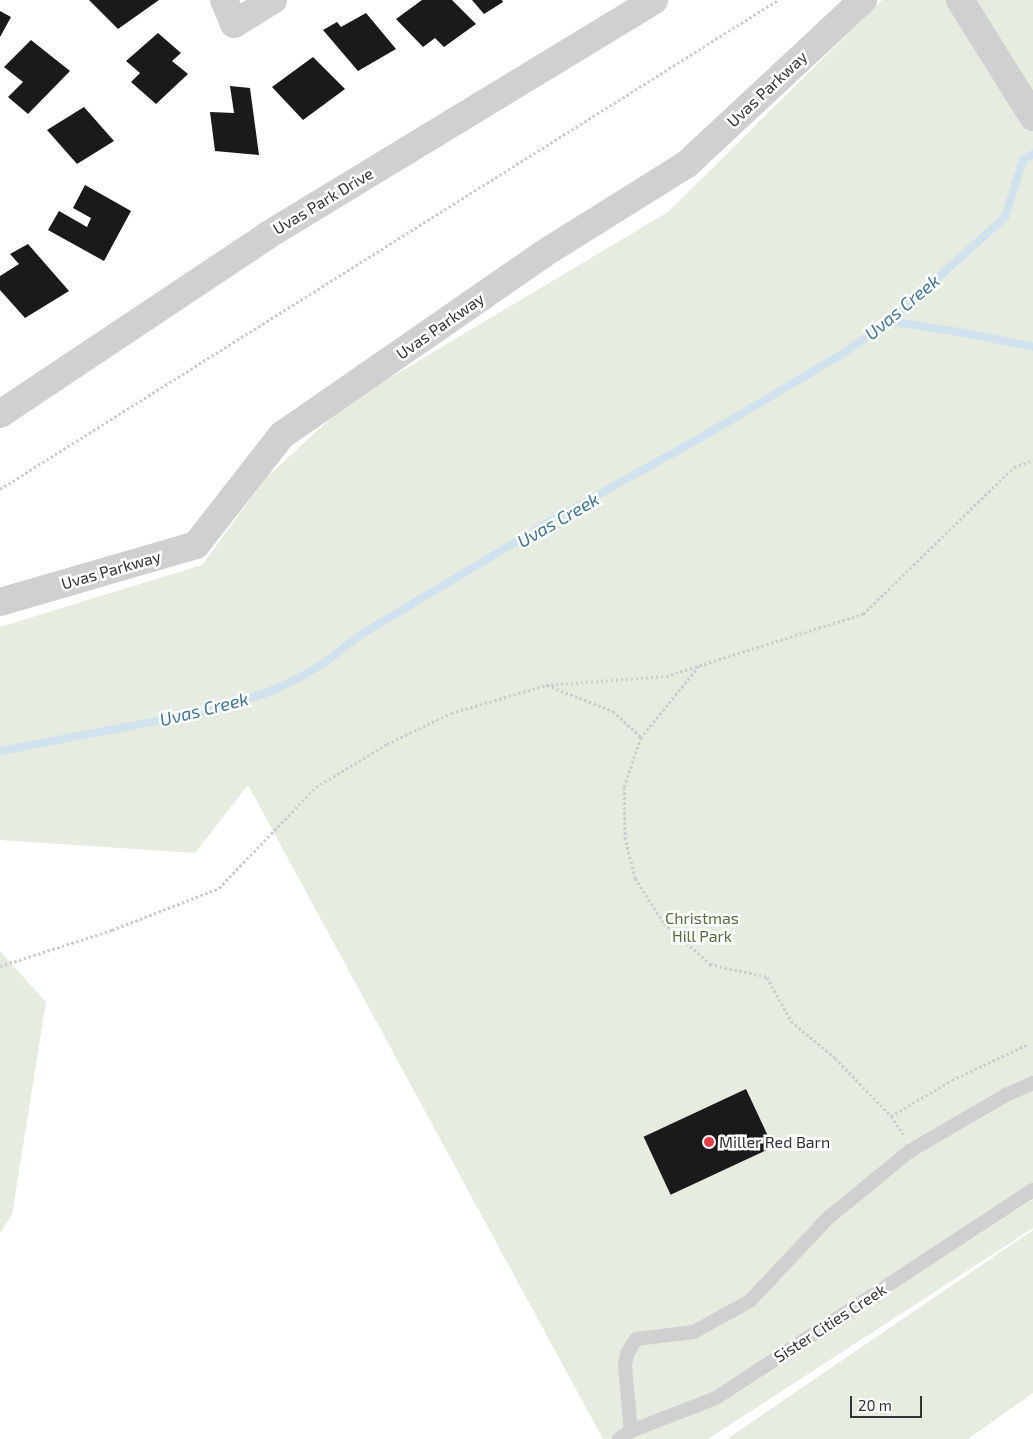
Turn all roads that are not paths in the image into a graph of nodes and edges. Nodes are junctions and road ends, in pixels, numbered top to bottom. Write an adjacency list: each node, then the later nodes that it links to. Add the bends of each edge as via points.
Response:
1 (224, 0): 2 (street, via 234,24)
2 (273, 0)
3 (654, 0): 7 (street, Uvas Park Drive, via 268,235)
4 (863, 0): 8 (street, Uvas Parkway, via 687,164 543,254 282,435 196,545)
5 (960, 0): 6 (street)
6 (1033, 117)
7 (0, 414)
8 (0, 602)
9 (1033, 1083): 11 (lane, via 1006,1095 910,1151 828,1218 750,1301 694,1332 636,1339 627,1354 625,1366)
10 (1033, 1190): 11 (lane, Sister Cities Creek, via 716,1398)
11 (625, 1435)

